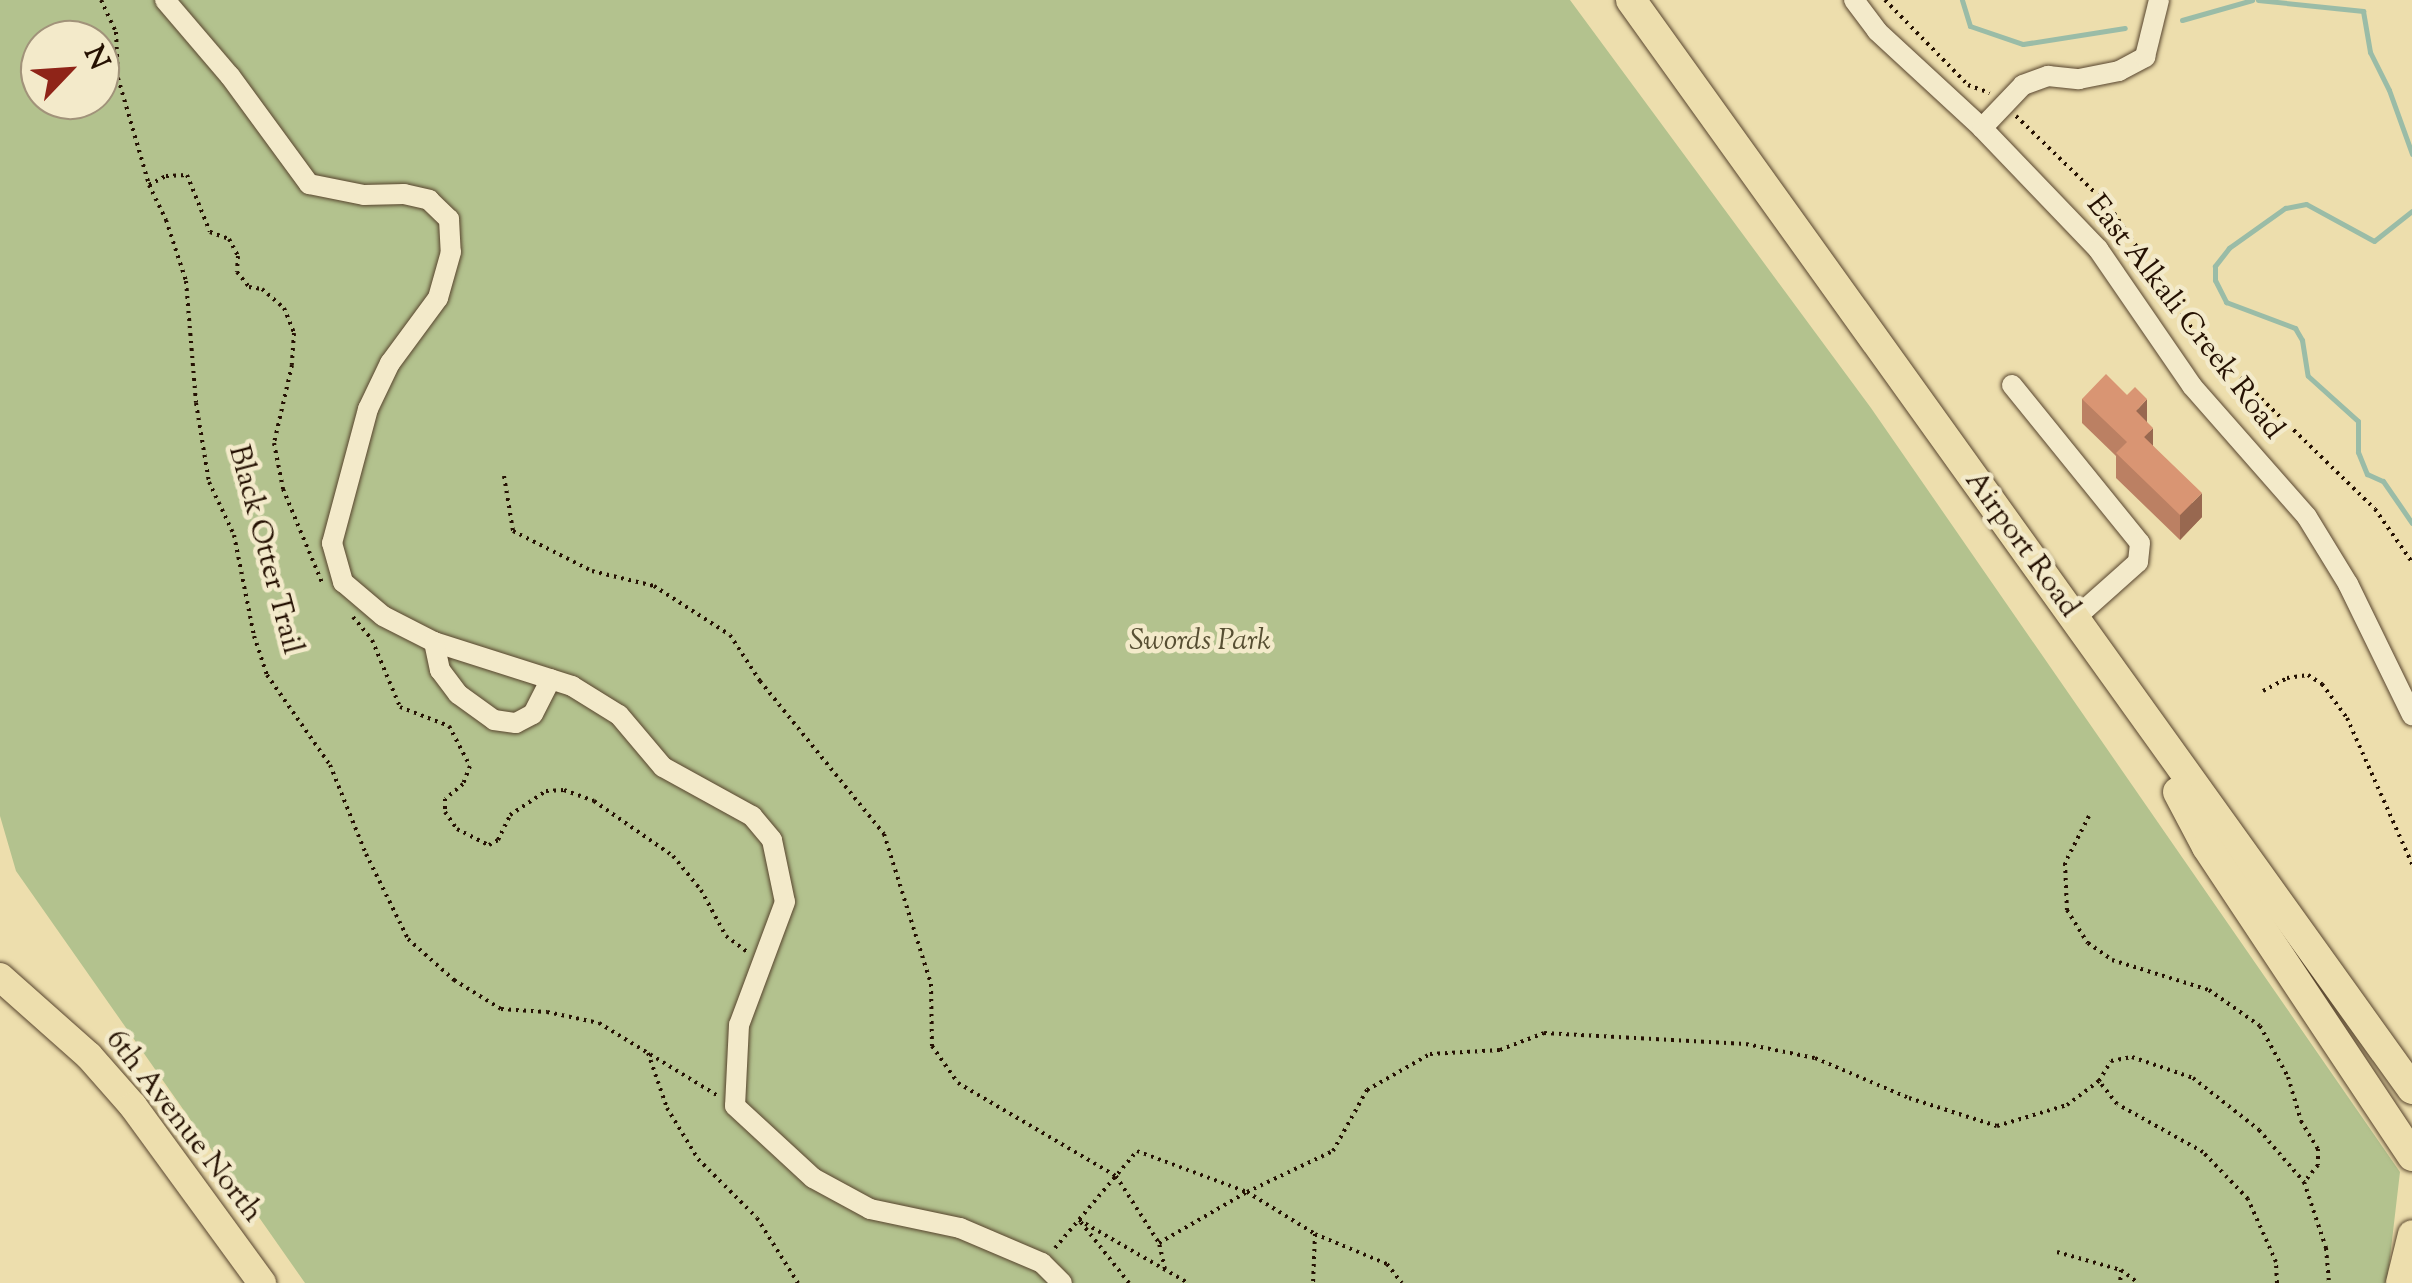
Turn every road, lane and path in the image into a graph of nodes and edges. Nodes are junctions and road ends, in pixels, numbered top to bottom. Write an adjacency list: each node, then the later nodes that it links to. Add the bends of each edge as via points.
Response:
1 (102, 0): 21 (path, Black Otter Trail, via 116,32 118,78 149,186 186,280 210,482 234,535 267,675 330,765 408,939 501,1010 599,1022)
2 (165, 0): 13 (street, via 309,184 429,200 450,220 452,252 438,298 390,363 368,409 332,543 344,582 383,616)
3 (1630, 0): 12 (highway, Airport Road)
4 (1854, 0): 8 (street, East Alkali Creek Road, via 1877,31)
5 (1885, 0): 7 (path, via 1968,85)
6 (2159, 0): 7 (street, via 2144,57 2119,71 2078,79 2048,76)
7 (2003, 104): 8 (street); 11 (path, via 2110,207 2196,336 2374,509)
8 (1982, 128): 17 (street, East Alkali Creek Road, via 2098,249 2192,386 2308,517)
9 (2012, 385): 12 (street, via 2140,543 2138,562)
10 (504, 476): 26 (path, via 513,531 592,571 654,586 730,635 884,834 931,984 932,1046 958,1083)
11 (2412, 562)
12 (2074, 620): 16 (highway, Airport Road)
13 (434, 642): 14 (street); 14 (street, via 449,682 494,720 516,723 534,714)
14 (551, 679): 24 (street, via 619,714 663,767 752,816 772,840 784,902 739,1025)
15 (2263, 691): 19 (path, via 2308,675 2322,684 2347,718)
16 (2128, 696): 23 (highway, Airport Road); 25 (highway, via 2207,847)
17 (2412, 716)
18 (2089, 816): 27 (path, via 2065,863 2064,893 2075,922 2088,943 2112,960 2208,990 2260,1026 2318,1149 2318,1165)
19 (2412, 864)
20 (0, 977): 37 (main road, 6th Avenue North, via 89,1056 133,1106)
21 (648, 1053): 24 (path, Black Otter Trail); 38 (path, via 667,1108 698,1160 757,1218)
22 (2099, 1081): 27 (path, via 2111,1061 2132,1056 2193,1078 2259,1130); 28 (path, via 2067,1104 1998,1126 1815,1058 1746,1044 1544,1033 1500,1050 1430,1054 1367,1090 1333,1151); 46 (path, via 2118,1104 2202,1152 2248,1198 2276,1262)
23 (2412, 1089)
24 (734, 1106): 34 (street, via 813,1178 870,1209 960,1228)
25 (2405, 1147)
26 (1116, 1176): 28 (path, via 1137,1151); 29 (path); 32 (path)
27 (2304, 1182): 47 (path, via 2326,1248)
28 (1247, 1192): 30 (path); 32 (path)
29 (1079, 1220): 34 (path); 35 (path); 40 (path)
30 (1315, 1234): 42 (path); 43 (path, via 1387,1264)
31 (2412, 1234): 48 (main road)
32 (1159, 1242): 35 (path)
33 (2057, 1252): 36 (path)
34 (1042, 1263): 39 (street)
35 (1165, 1268): 41 (path)
36 (2122, 1270): 44 (path); 45 (path)
37 (262, 1283)
38 (798, 1283)
39 (1062, 1283)
40 (1129, 1283)
41 (1188, 1283)
42 (1314, 1283)
43 (1402, 1283)
44 (2120, 1283)
45 (2138, 1283)
46 (2278, 1283)
47 (2329, 1283)
48 (2400, 1283)

